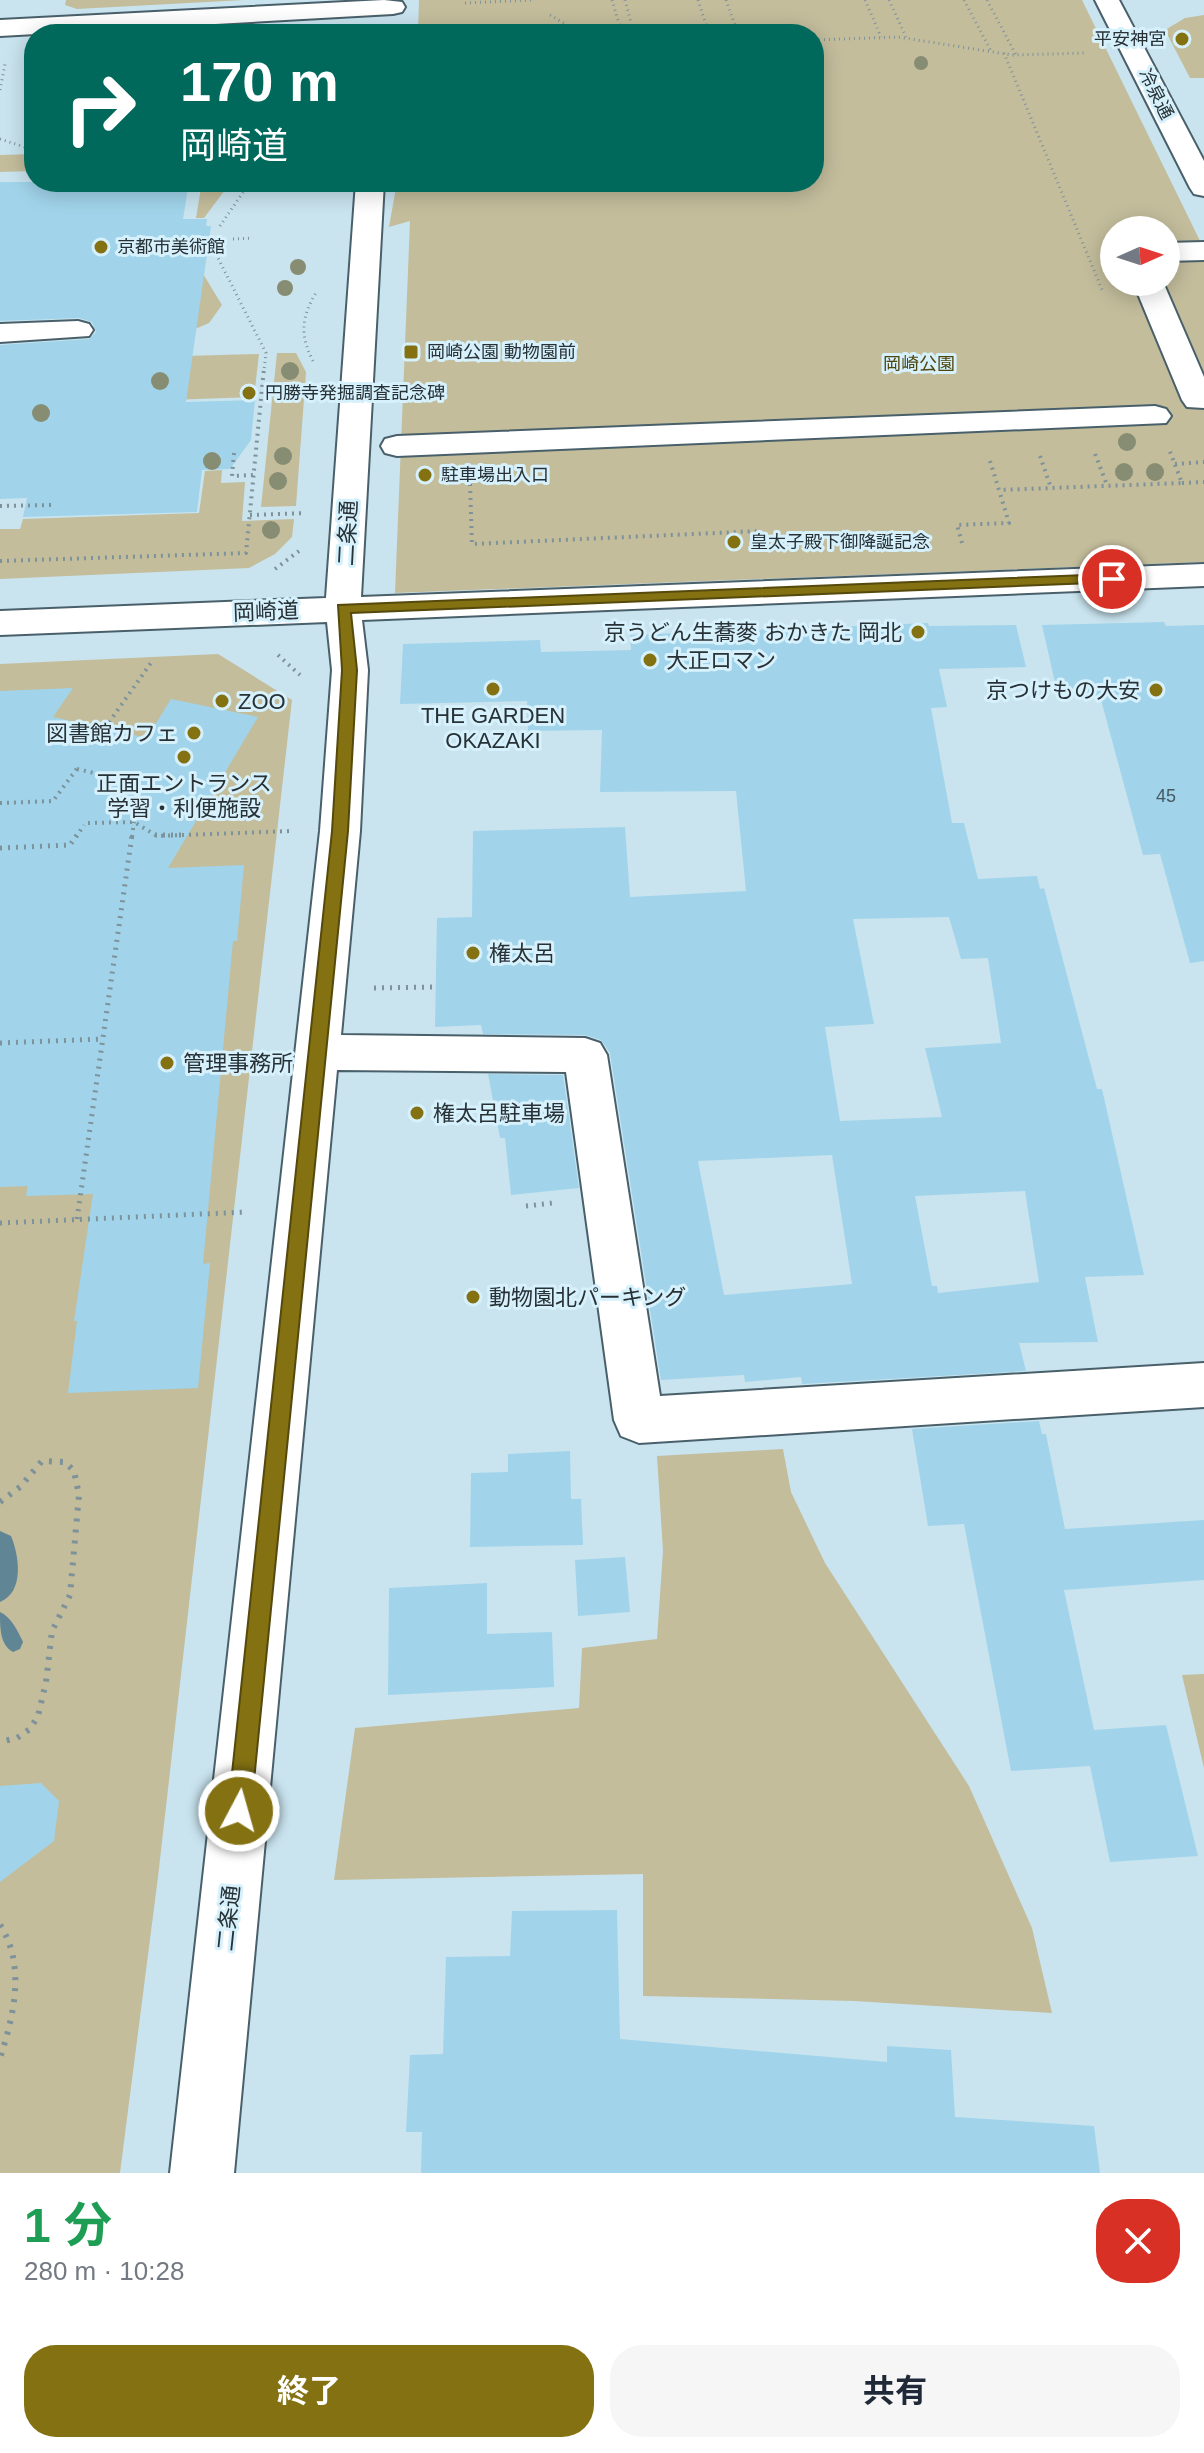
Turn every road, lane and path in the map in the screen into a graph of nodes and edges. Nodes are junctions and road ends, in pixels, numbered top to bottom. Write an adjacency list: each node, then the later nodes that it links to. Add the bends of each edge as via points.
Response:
1 (59, 0): 15 (street)
2 (532, 0): 13 (path)
3 (612, 0): 19 (path)
4 (625, 0): 20 (path)
5 (698, 0): 21 (path)
6 (726, 0): 22 (path)
7 (865, 0): 25 (path)
8 (889, 0): 26 (path)
9 (964, 0): 28 (path)
10 (987, 0): 31 (path)
11 (1107, 0): 36 (street, 冷泉通)
12 (393, 3): 16 (street); 17 (street)
13 (465, 3)
14 (550, 15): 18 (path)
15 (54, 24)
16 (69, 24)
17 (389, 24)
18 (565, 24)
19 (619, 24)
20 (631, 24)
21 (706, 24)
22 (734, 24)
23 (24, 27): 24 (street)
24 (0, 28)
25 (881, 37): 26 (path); 27 (path)
26 (906, 37): 28 (path)
27 (824, 40)
28 (991, 51): 29 (path)
29 (1004, 53): 31 (path); 46 (path)
30 (1095, 53): 31 (path)
31 (1016, 55)
32 (5, 64): 33 (path)
33 (0, 90)
34 (0, 139): 35 (path)
35 (24, 147)
36 (1204, 188)
37 (243, 192): 39 (path)
38 (369, 192): 69 (street, 二条通)
39 (220, 226)
40 (253, 238): 41 (path)
41 (233, 239)
42 (1204, 251): 43 (street)
43 (1180, 252)
44 (216, 254): 57 (path, via 266,353)
45 (1154, 296): 49 (street)
46 (1107, 303)
47 (78, 330): 48 (street)
48 (0, 333)
49 (1198, 400)
50 (1155, 416): 51 (street); 56 (path)
51 (978, 423): 52 (street); 60 (path)
52 (468, 443): 53 (street); 67 (path, via 472,544 760,531)
53 (397, 446)
54 (234, 453): 57 (path, via 232,476)
55 (1204, 462): 56 (path)
56 (1175, 464): 59 (path)
57 (254, 475): 64 (path)
58 (1204, 482): 59 (path)
59 (1182, 483): 60 (path)
60 (999, 490): 65 (path, via 1009,523 957,525)
61 (54, 505): 62 (path)
62 (0, 506)
63 (307, 513): 64 (path)
64 (250, 515): 66 (path, via 246,553)
65 (963, 547)
66 (0, 561)
67 (767, 565)
68 (1204, 575): 69 (street, 岡崎道, via 594,616)
69 (343, 608): 70 (street, 岡崎道); 84 (street, 二条通, via 350,670 341,817)
70 (0, 623)
71 (161, 650): 74 (path)
72 (269, 651): 73 (path)
73 (303, 679)
74 (105, 728)
75 (111, 777): 76 (path, via 77,768 53,801)
76 (0, 803)
77 (134, 822): 78 (path, via 157,836); 79 (path, via 86,824 70,845); 82 (path)
78 (292, 831)
79 (0, 848)
80 (435, 987): 81 (path)
81 (373, 988)
82 (102, 1039): 83 (path); 86 (path)
83 (0, 1043)
84 (315, 1052): 88 (street, via 585,1055 639,1420); 93 (street, 二条通)
85 (252, 1212): 86 (path)
86 (77, 1219): 87 (path)
87 (0, 1223)
88 (1204, 1385)
89 (0, 1502): 90 (path, via 42,1461 63,1460 78,1477 68,1604 54,1624 41,1712 28,1732)
90 (0, 1742)
91 (0, 1925): 92 (path, via 9,1941 14,1992)
92 (0, 2058)
93 (202, 2173)

